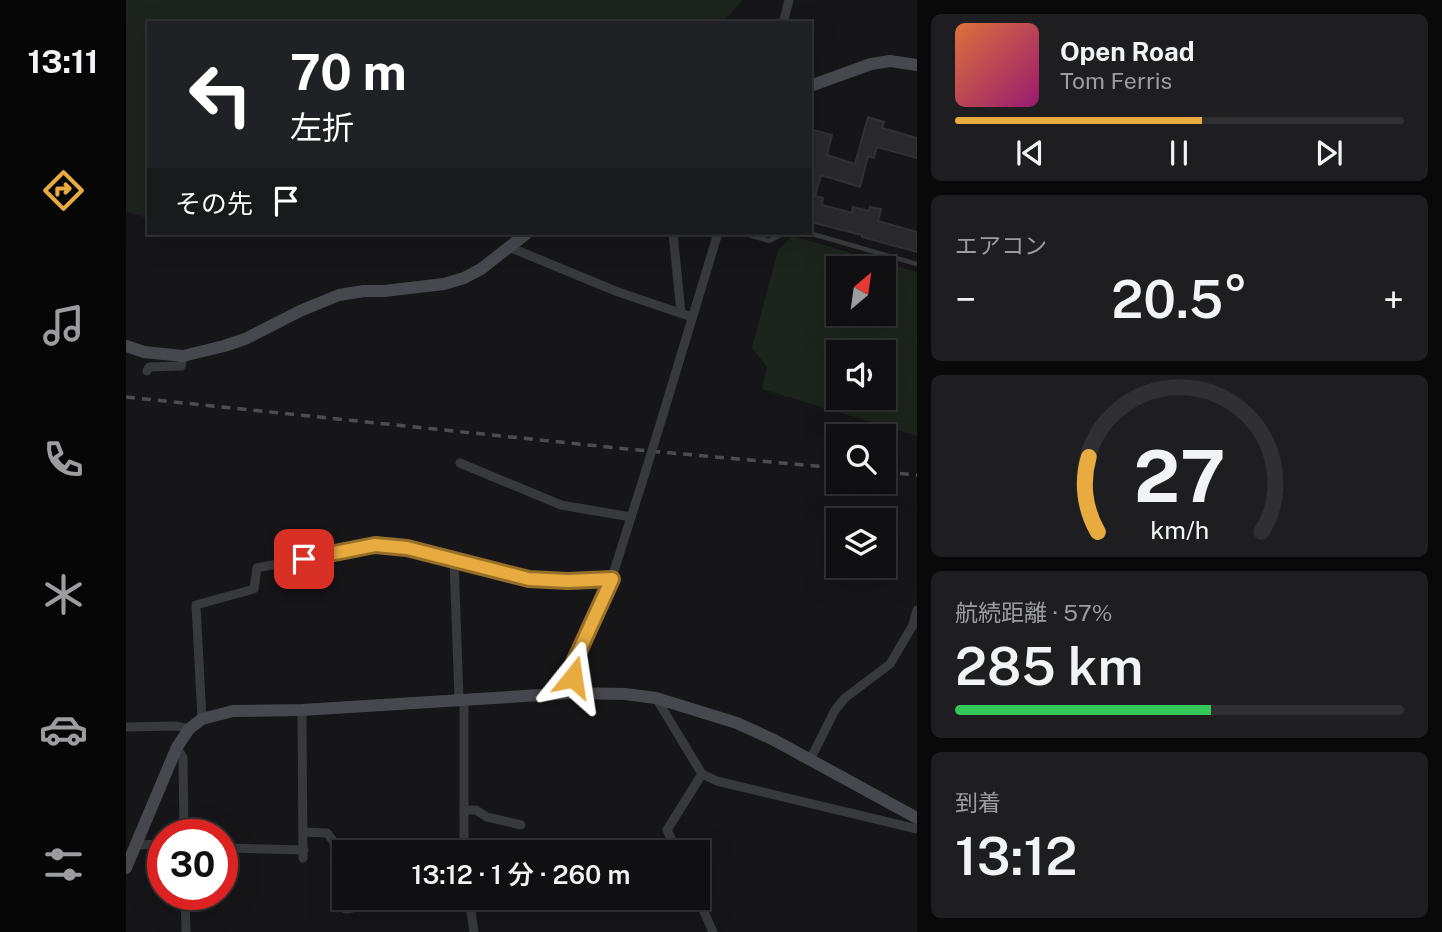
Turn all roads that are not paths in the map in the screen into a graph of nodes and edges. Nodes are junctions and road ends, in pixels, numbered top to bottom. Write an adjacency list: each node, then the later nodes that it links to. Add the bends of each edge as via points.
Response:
1 (789, 0): 2 (street)
2 (784, 21)
3 (917, 65): 4 (street, via 872,64)
4 (812, 85)
5 (812, 234): 12 (lane)
6 (524, 235): 11 (street)
7 (673, 235): 13 (street)
8 (717, 235): 14 (street)
9 (749, 235): 10 (lane, via 769,241)
10 (781, 235)
11 (509, 247): 13 (street); 16 (street, via 464,278 339,295 245,338)
12 (917, 264)
13 (681, 313): 14 (street)
14 (692, 317): 19 (street, bridge)
15 (126, 346): 16 (street)
16 (183, 356): 17 (street, via 181,366 149,367)
17 (147, 371)
18 (460, 463): 19 (street, via 561,505)
19 (631, 517): 21 (street)
20 (454, 560): 21 (street, via 529,579); 25 (street); 27 (street, via 375,545 257,568 254,589 196,605)
21 (612, 579): 23 (street, via 575,660)
22 (917, 610): 31 (street, via 890,664 835,710)
23 (572, 693): 24 (street); 25 (street)
24 (656, 698): 31 (street, via 737,723); 32 (street)
25 (461, 699): 26 (street); 33 (street)
26 (302, 710): 27 (street, via 233,711); 38 (street)
27 (202, 719): 29 (street)
28 (126, 727): 29 (street)
29 (189, 729): 30 (street)
30 (177, 747): 35 (street, via 183,758); 42 (street)
31 (810, 760): 34 (street)
32 (702, 774): 37 (street); 41 (street, via 667,830)
33 (464, 810): 36 (street); 40 (street)
34 (917, 818)
35 (184, 819)
36 (521, 825)
37 (917, 829)
38 (303, 832): 39 (street, via 327,833); 44 (street, via 304,854)
39 (332, 840)
40 (464, 840)
41 (672, 840)
42 (135, 845): 43 (street); 45 (street)
43 (147, 845)
44 (238, 849)
45 (126, 868)
46 (185, 910): 49 (street)
47 (471, 910): 50 (street)
48 (703, 910): 51 (street)
49 (186, 932)
50 (474, 932)
51 (713, 932)

